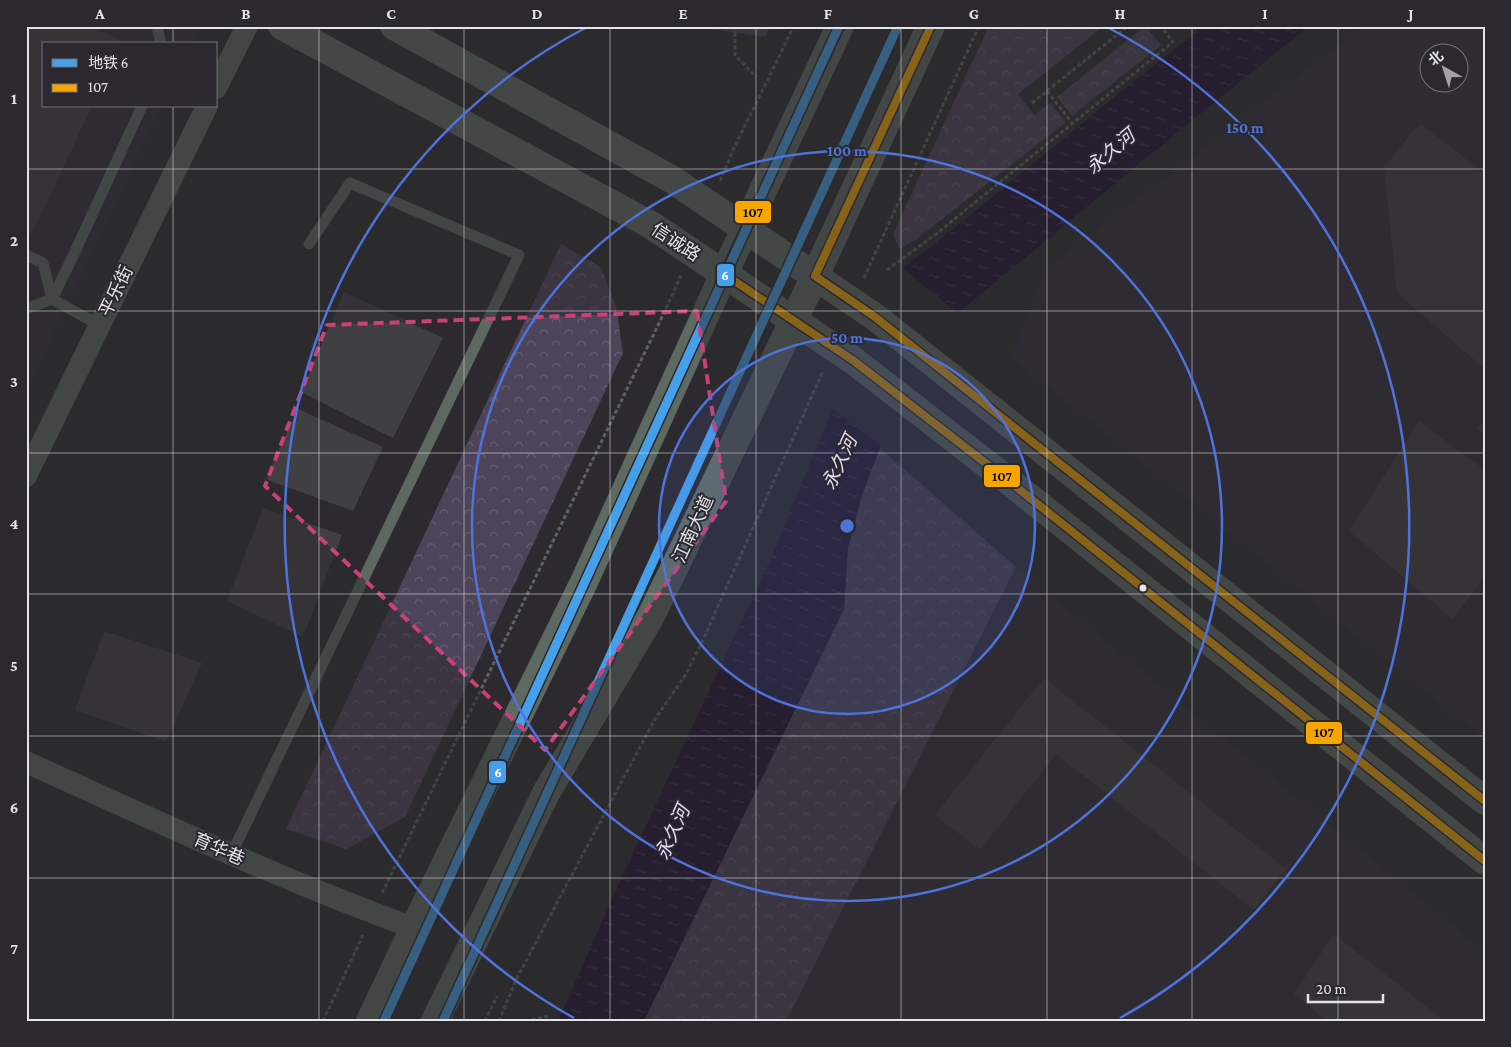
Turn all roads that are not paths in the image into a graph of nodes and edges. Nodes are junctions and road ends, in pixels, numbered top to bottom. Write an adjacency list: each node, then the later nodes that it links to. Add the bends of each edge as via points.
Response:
1 (157, 26): 7 (lane)
2 (247, 26): 8 (street)
3 (282, 26): 14 (main road, 信诚路, via 651,225)
4 (394, 26): 11 (main road, via 673,180)
5 (840, 26): 11 (main road)
6 (931, 26): 15 (main road, 江南大道)
7 (160, 42)
8 (218, 84)
9 (141, 108): 16 (lane)
10 (206, 108): 19 (street, 平乐街)
11 (745, 228): 14 (main road); 15 (main road)
12 (309, 244): 23 (lane, via 350,183 519,255)
13 (26, 255): 16 (lane, via 42,263)
14 (724, 274): 18 (main road, 信诚路); 25 (main road, via 584,582)
15 (815, 276): 18 (main road, 江南大道); 22 (main road, via 875,317)
16 (52, 299): 17 (lane); 19 (lane)
17 (26, 309)
18 (793, 320): 24 (main road, 信诚路, via 854,361 1015,486); 27 (main road, 江南大道, via 652,616 546,793)
19 (99, 325): 20 (street, 平乐街)
20 (26, 476)
21 (26, 762): 23 (street, 育华巷)
22 (1485, 801)
23 (231, 855): 25 (street, 育华巷)
24 (1485, 861)
25 (414, 928): 26 (main road)
26 (370, 1021)
27 (435, 1021)

